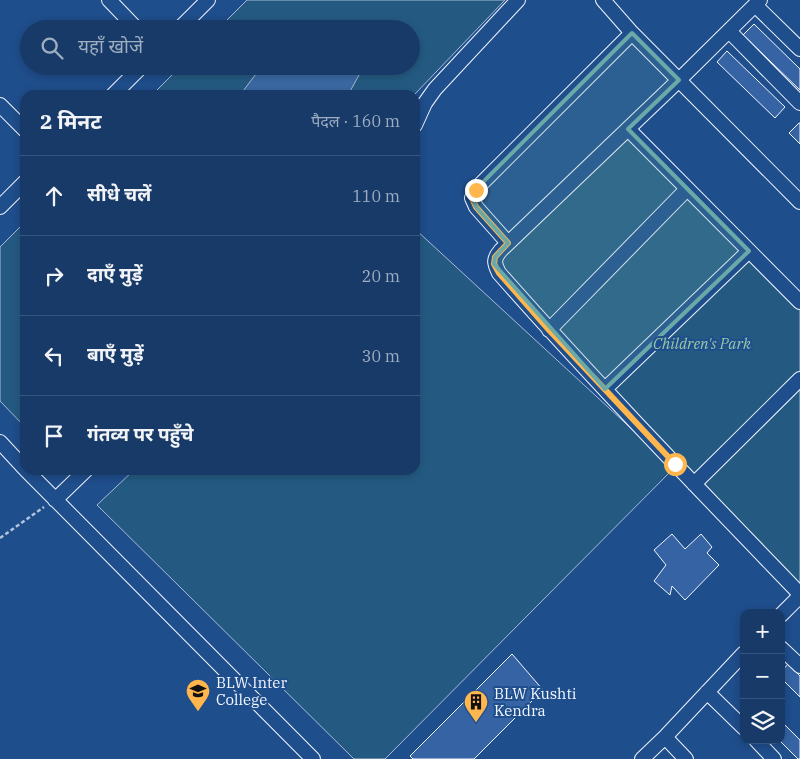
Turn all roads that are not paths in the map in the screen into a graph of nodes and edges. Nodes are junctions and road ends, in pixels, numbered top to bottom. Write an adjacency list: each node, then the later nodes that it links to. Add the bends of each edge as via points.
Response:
1 (109, 0): 6 (street)
2 (208, 0): 7 (street)
3 (518, 0): 16 (street, via 435,89)
4 (603, 0): 9 (street)
5 (758, 3): 8 (street); 10 (street)
6 (128, 20)
7 (188, 20)
8 (729, 31): 12 (street); 14 (street)
9 (632, 34): 12 (street); 23 (street, via 476,190 472,198 476,207)
10 (800, 49)
11 (133, 75): 13 (street)
12 (679, 80): 18 (street); 21 (street)
13 (118, 90)
14 (800, 103)
15 (0, 105): 17 (street)
16 (420, 114)
17 (20, 125)
18 (628, 130): 20 (street); 23 (street)
19 (20, 187): 22 (street)
20 (687, 189): 24 (street); 26 (street)
21 (800, 202)
22 (0, 207)
23 (508, 243): 26 (street, via 495,257 494,264)
24 (749, 251): 25 (street); 28 (street)
25 (800, 302)
26 (549, 330): 28 (street)
27 (800, 379): 33 (street)
28 (605, 389): 33 (street)
29 (0, 442): 30 (street)
30 (20, 463)
31 (32, 475): 34 (street)
32 (81, 475): 34 (street)
33 (694, 484): 35 (street)
34 (55, 500): 44 (street)
35 (800, 595): 36 (street)
36 (785, 611)
37 (785, 652): 39 (street)
38 (742, 654): 40 (street)
39 (800, 666)
40 (707, 692): 41 (street); 42 (street)
41 (740, 724)
42 (665, 738): 45 (street); 46 (street)
43 (760, 744): 47 (street)
44 (313, 759)
45 (642, 759)
46 (686, 759)
47 (774, 759)

